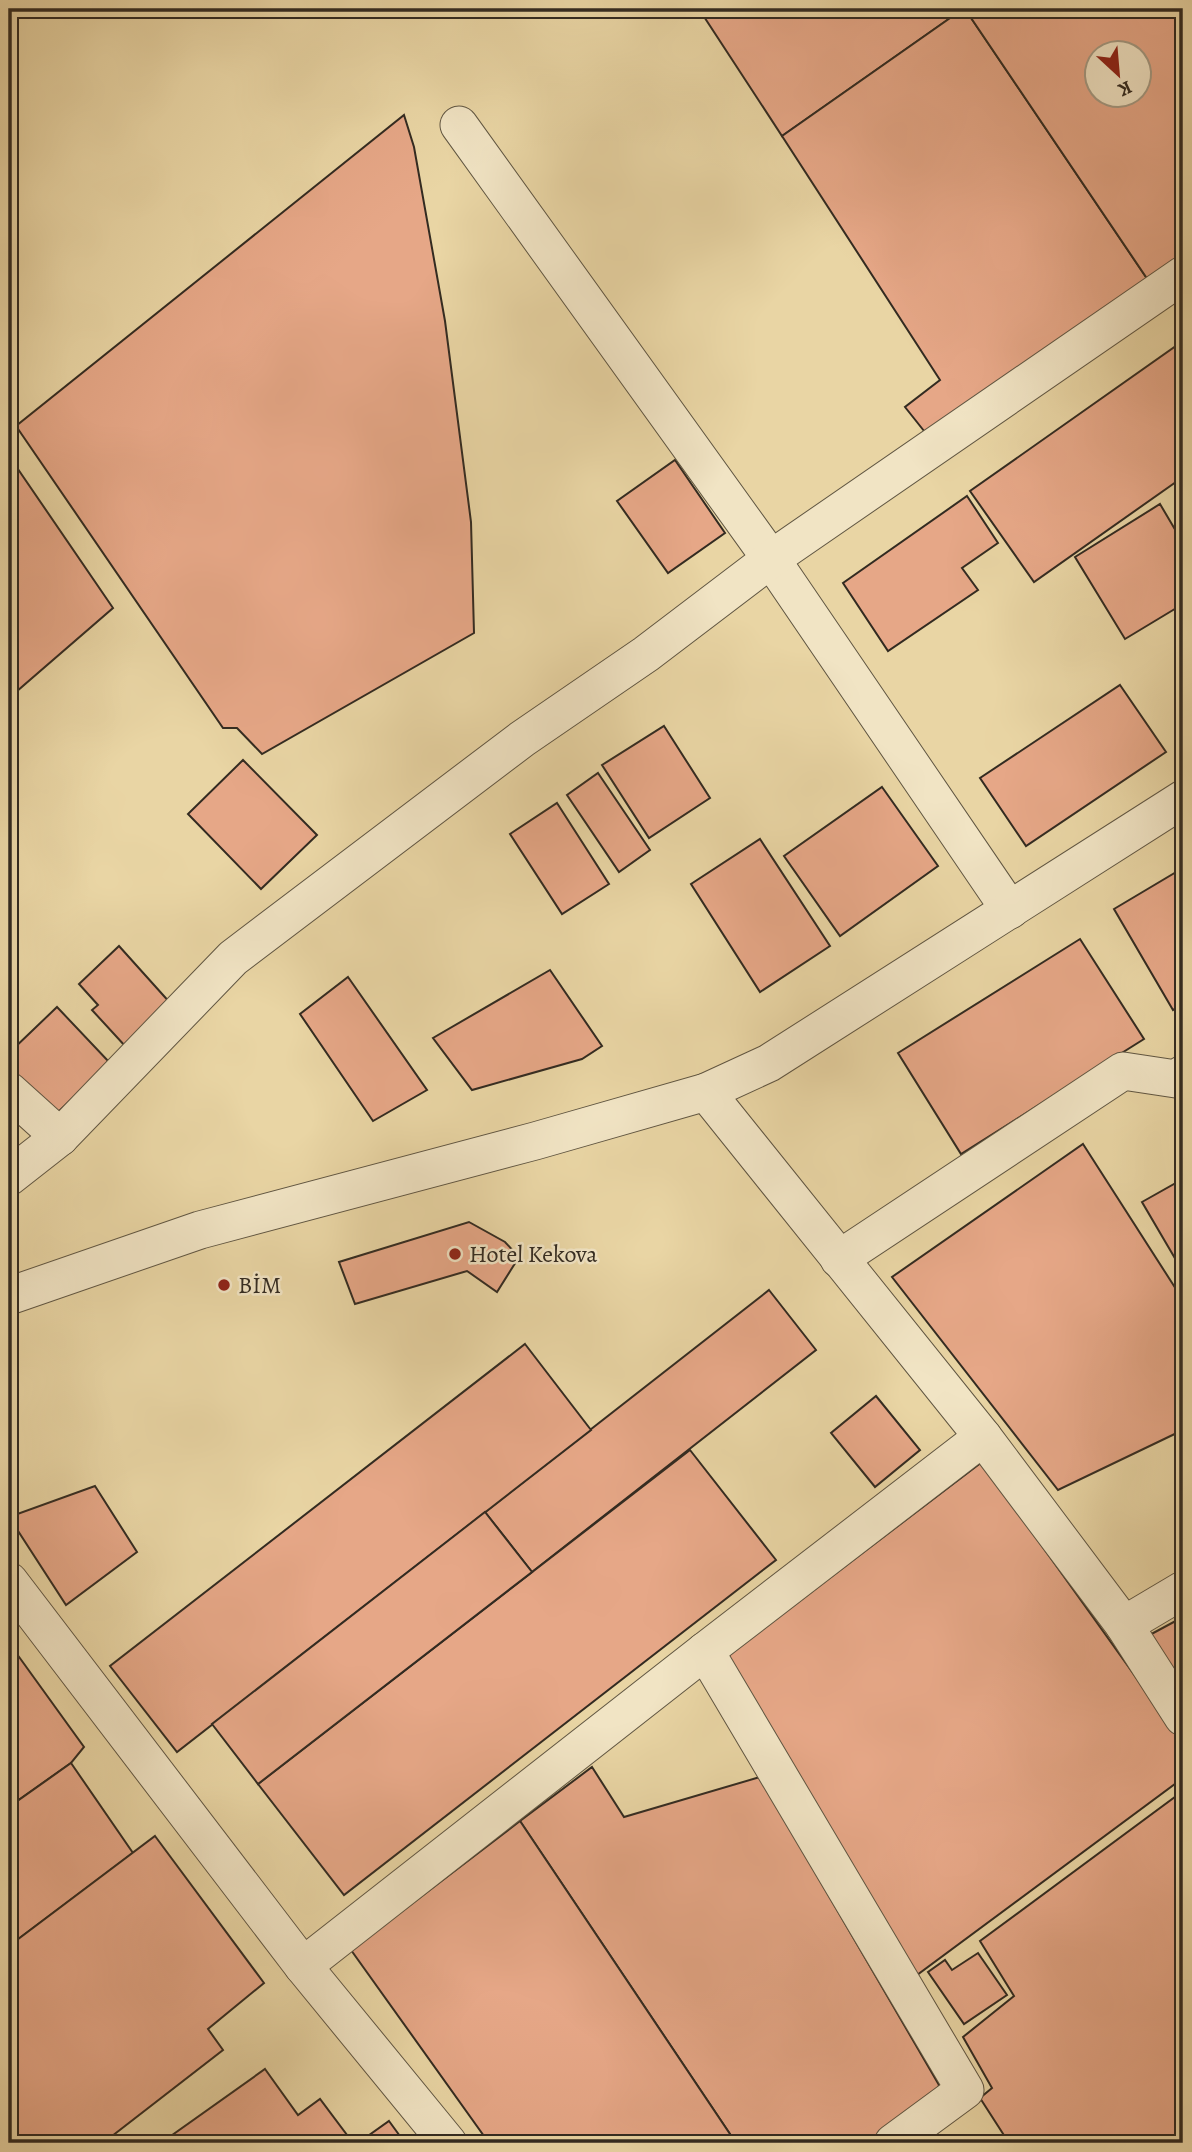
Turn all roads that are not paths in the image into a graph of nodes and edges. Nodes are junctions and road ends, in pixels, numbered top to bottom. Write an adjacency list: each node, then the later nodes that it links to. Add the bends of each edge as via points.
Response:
1 (459, 125): 3 (street)
2 (1183, 275): 3 (street)
3 (771, 559): 5 (street); 9 (street, via 646,654 522,739 233,958)
4 (1183, 799): 5 (street)
5 (1010, 910): 8 (street, via 769,1063)
6 (1183, 1074): 11 (street, via 1176,1079 1123,1071)
7 (9, 1091): 9 (street)
8 (706, 1092): 11 (street); 12 (street, via 200,1230)
9 (60, 1137): 10 (street)
10 (9, 1177)
11 (839, 1259): 13 (street)
12 (9, 1296)
13 (983, 1437): 16 (street); 17 (street)
14 (9, 1581): 19 (street)
15 (1183, 1590): 16 (street)
16 (1124, 1625): 18 (street)
17 (705, 1651): 19 (street); 21 (street, via 965,2090)
18 (1183, 1717)
19 (303, 1966): 20 (street)
20 (448, 2143)
21 (893, 2143)

